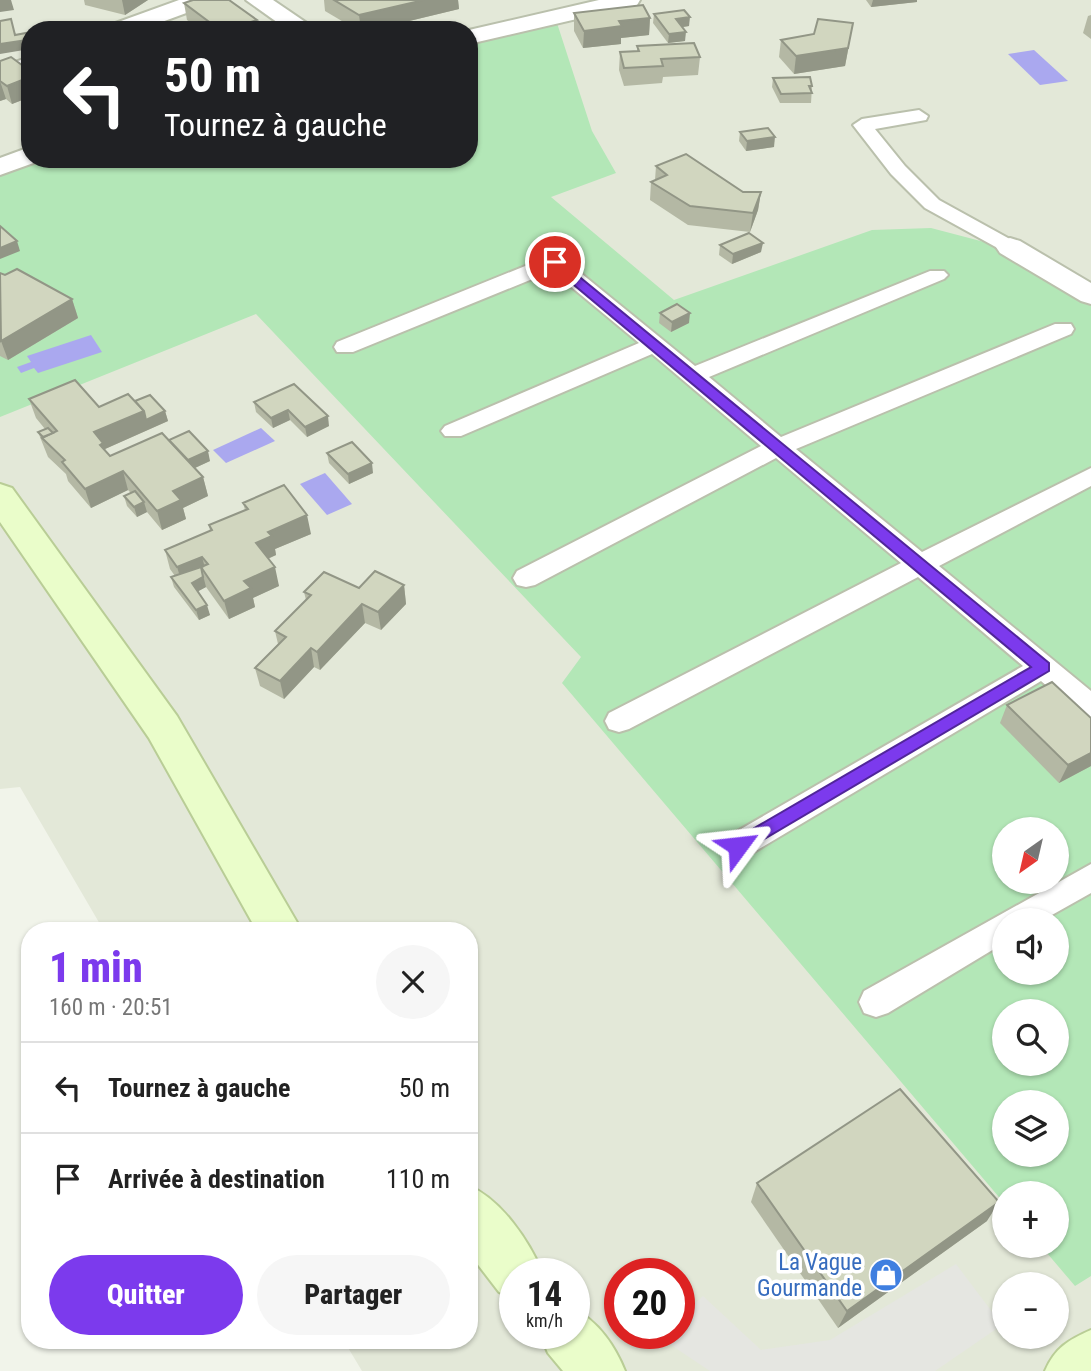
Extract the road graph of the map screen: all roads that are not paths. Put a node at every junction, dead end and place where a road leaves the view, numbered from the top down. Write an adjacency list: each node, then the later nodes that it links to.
1 (200, 0): 4 (street)
2 (257, 0): 5 (street)
3 (629, 0): 6 (street)
4 (143, 21)
5 (291, 21)
6 (478, 35)
7 (21, 65): 8 (lane)
8 (0, 73)
9 (919, 116): 12 (lane)
10 (21, 159): 11 (street)
11 (0, 167)
12 (1010, 247): 14 (street)
13 (936, 275): 18 (lane)
14 (1091, 295)
15 (1063, 329): 20 (lane)
16 (654, 345): 17 (lane); 18 (lane); 19 (lane)
17 (345, 347)
18 (692, 376): 20 (lane)
19 (453, 431)
20 (778, 447): 23 (lane); 24 (lane)
21 (1091, 476): 23 (lane)
22 (0, 496): 31 (street)
23 (918, 564): 25 (lane); 27 (lane)
24 (526, 578)
25 (1043, 667): 26 (lane); 28 (lane)
26 (1091, 707)
27 (619, 720)
28 (738, 846)
29 (1091, 877): 30 (lane)
30 (1037, 908)
31 (275, 922)
32 (992, 934): 33 (lane)
33 (876, 1002)
34 (478, 1223): 35 (street)
35 (505, 1258)
36 (580, 1349): 37 (street)
37 (598, 1371)

